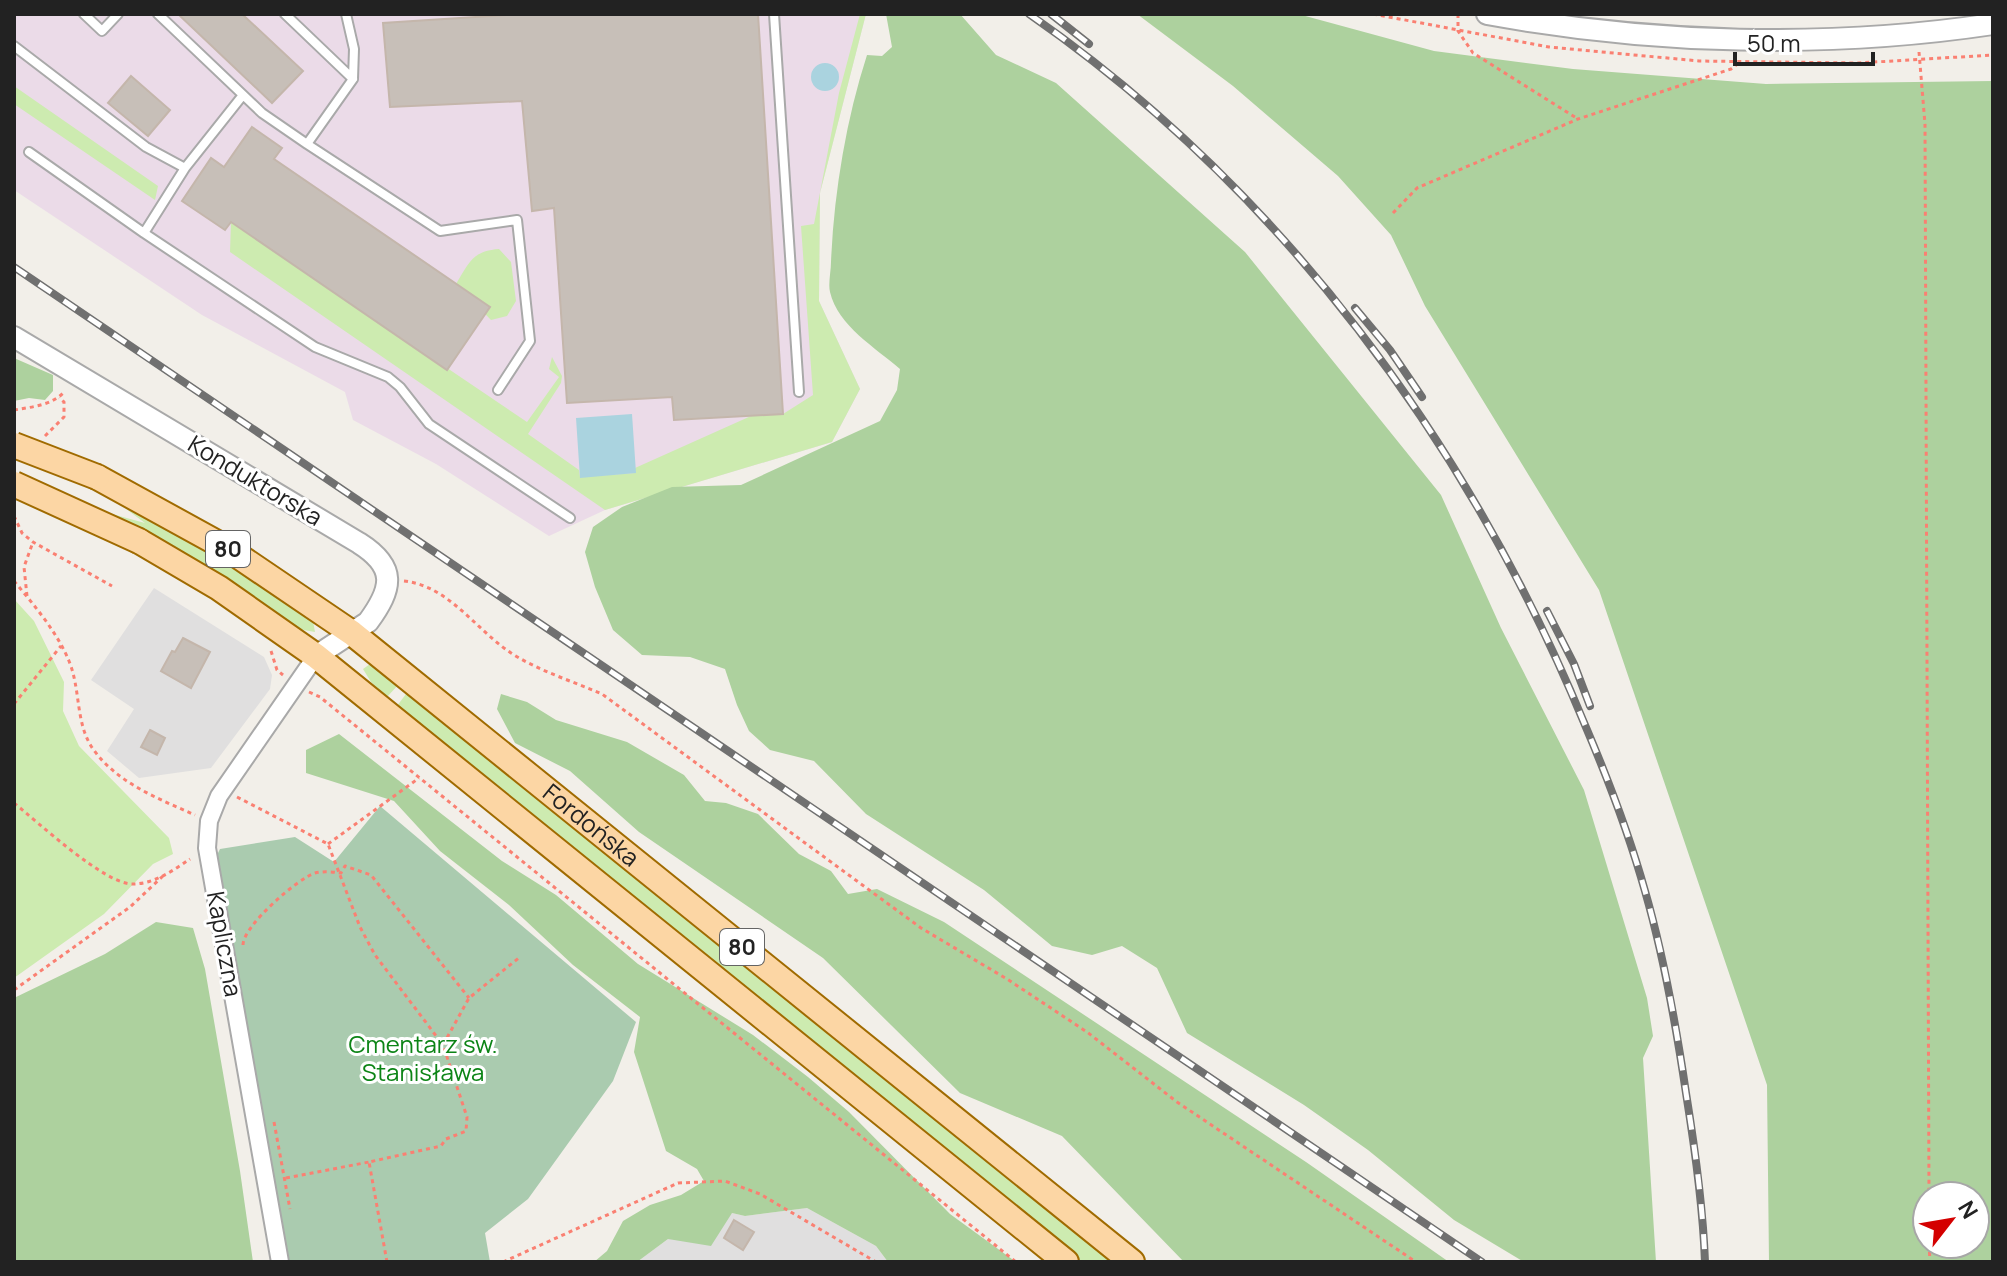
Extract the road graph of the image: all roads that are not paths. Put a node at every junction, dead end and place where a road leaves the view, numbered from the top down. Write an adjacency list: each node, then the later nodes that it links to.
1 (84, 14): 2 (lane)
2 (118, 14)
3 (158, 14): 11 (lane)
4 (285, 14): 10 (lane)
5 (346, 14): 10 (lane)
6 (774, 14): 18 (lane)
7 (1487, 14): 8 (street)
8 (1993, 24)
9 (14, 46): 14 (lane)
10 (353, 79): 12 (lane)
11 (243, 95): 12 (lane); 14 (lane)
12 (307, 144): 17 (lane)
13 (29, 152): 15 (lane)
14 (185, 168): 15 (lane)
15 (144, 233): 21 (lane)
16 (14, 337): 22 (street, Konduktorska)
17 (498, 390)
18 (799, 392)
19 (14, 445): 22 (main road, Fordońska / 80, bridge)
20 (14, 484): 23 (main road, Fordońska / 80, bridge)
21 (570, 518)
22 (352, 633): 23 (street); 26 (main road, Fordońska / 80)
23 (316, 656): 24 (street, Kapliczna); 25 (main road, Fordońska / 80)
24 (280, 1262)
25 (1066, 1262)
26 (1132, 1262)

